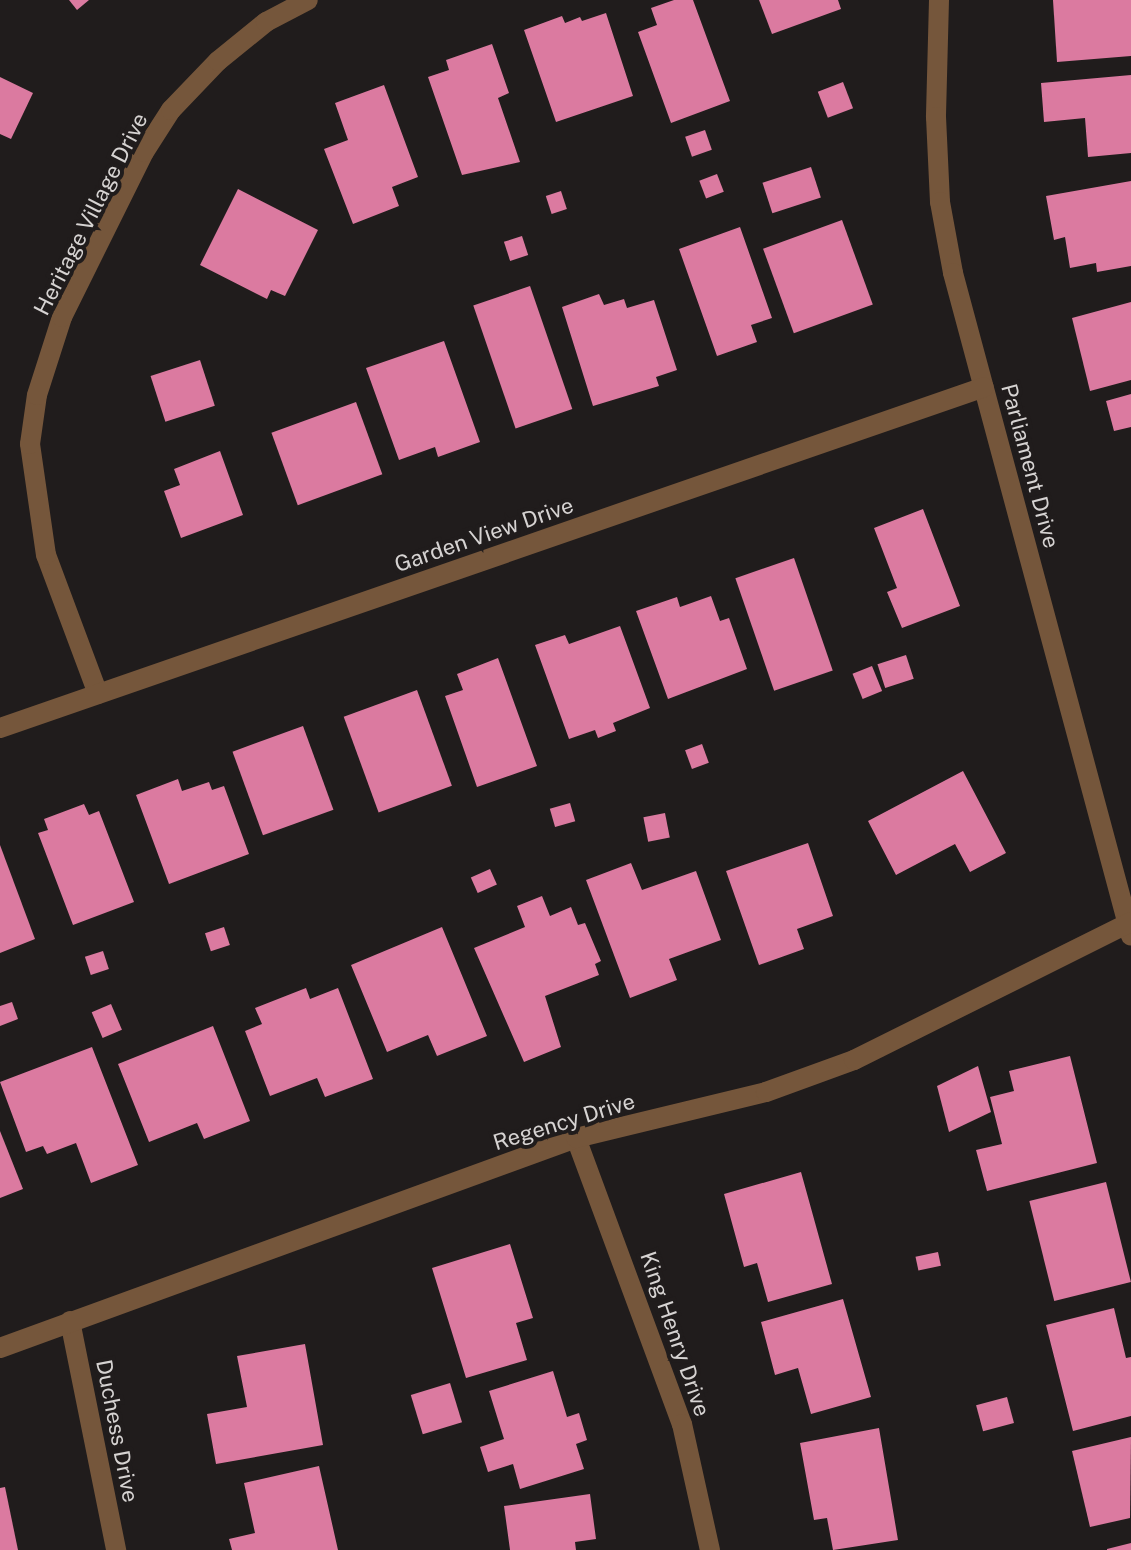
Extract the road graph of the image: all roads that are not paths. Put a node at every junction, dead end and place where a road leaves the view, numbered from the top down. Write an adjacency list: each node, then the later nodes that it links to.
1 (308, 0): 4 (street, Heritage Village Drive)
2 (939, 0): 3 (street, Parliament Drive)
3 (984, 387): 4 (street, Garden View Drive); 6 (street, Parliament Drive)
4 (98, 694): 5 (street, Garden View Drive)
5 (0, 728)
6 (1130, 927): 7 (street, Regency Drive)
7 (576, 1138): 8 (street, Regency Drive); 11 (street, King Henry Drive)
8 (70, 1321): 9 (street, Regency Drive); 10 (street, Duchess Drive)
9 (0, 1348)
10 (116, 1550)
11 (710, 1550)

